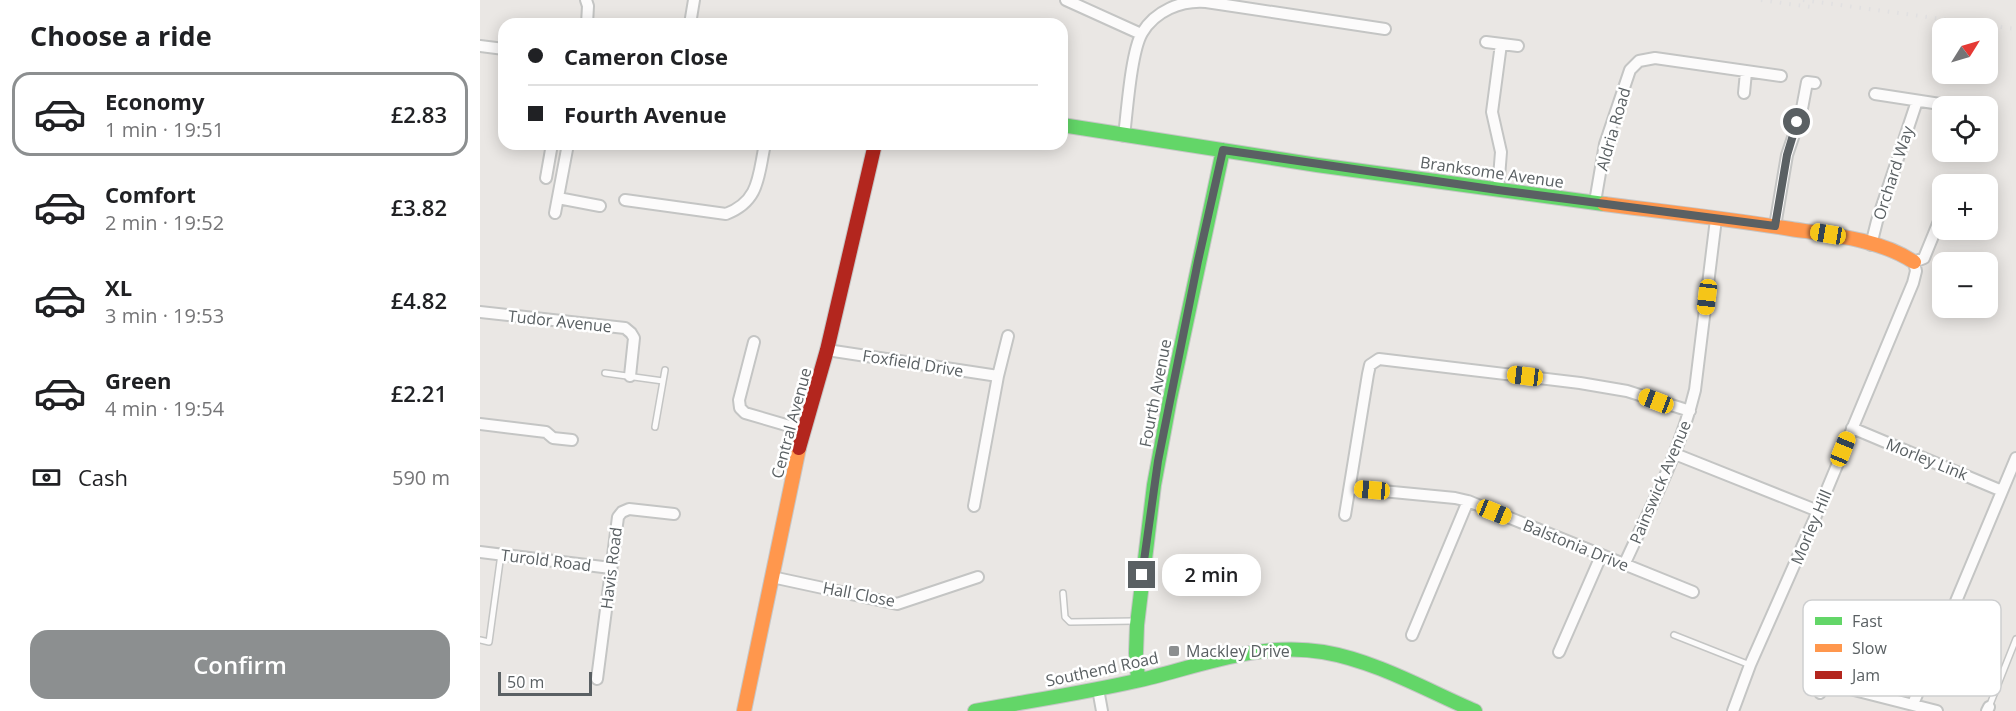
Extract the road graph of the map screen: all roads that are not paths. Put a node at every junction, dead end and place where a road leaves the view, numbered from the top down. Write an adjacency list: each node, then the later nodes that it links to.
1 (586, 0): 4 (street)
2 (694, 0): 5 (street)
3 (1066, 0): 7 (street)
4 (587, 18)
5 (691, 18)
6 (1384, 29): 7 (street)
7 (1141, 34): 21 (street)
8 (1486, 42): 9 (street)
9 (1501, 44): 11 (street); 28 (street)
10 (480, 46): 12 (street)
11 (1518, 46)
12 (498, 48)
13 (1746, 72): 14 (street); 16 (street); 31 (street, Aldria Road)
14 (1782, 76)
15 (1815, 83): 35 (street)
16 (1744, 93)
17 (1875, 94): 18 (street)
18 (1917, 101): 19 (street); 37 (street, Orchard Way)
19 (1932, 103)
20 (1068, 126): 21 (street, Branksome Avenue)
21 (1124, 136): 26 (street, Branksome Avenue)
22 (551, 150): 27 (street)
23 (567, 150): 29 (street)
24 (764, 150): 30 (street)
25 (874, 150): 42 (street, Central Avenue)
26 (1223, 150): 28 (street, Branksome Avenue); 73 (street, Fourth Avenue)
27 (546, 178)
28 (1498, 190): 31 (street, Branksome Avenue)
29 (558, 198): 32 (street); 33 (street)
30 (625, 200)
31 (1595, 202): 34 (street, Branksome Avenue)
32 (600, 206)
33 (555, 213)
34 (1716, 219): 35 (street, Branksome Avenue); 48 (street, Painswick Avenue)
35 (1775, 226): 37 (street, Branksome Avenue)
36 (1932, 238): 38 (street, Morley Hill)
37 (1871, 245): 38 (street, Branksome Avenue)
38 (1914, 262): 51 (street, Morley Hill)
39 (480, 312): 45 (street, Tudor Avenue)
40 (1008, 336): 46 (street)
41 (754, 342): 52 (street)
42 (827, 350): 46 (street, Foxfield Drive); 52 (street, Central Avenue)
43 (665, 370): 47 (lane)
44 (605, 373): 45 (lane)
45 (630, 376): 47 (lane)
46 (998, 376): 59 (street)
47 (663, 381): 50 (lane)
48 (1690, 411): 54 (street, Painswick Avenue); 56 (street)
49 (480, 424): 53 (street)
50 (655, 427)
51 (1852, 428): 57 (street, Morley Link); 60 (street, Morley Hill)
52 (803, 430): 68 (street, Central Avenue)
53 (572, 440)
54 (1675, 454): 60 (street); 66 (street, Painswick Avenue)
55 (2016, 458): 57 (street)
56 (1351, 488): 58 (street, Balstonia Drive); 62 (street)
57 (2002, 491): 72 (street)
58 (1468, 501): 65 (street, Balstonia Drive); 74 (street)
59 (974, 506)
60 (1818, 511): 79 (street, Morley Hill)
61 (674, 514): 67 (street, Havis Road)
62 (1345, 515)
63 (480, 552): 64 (street, Turold Road)
64 (501, 554): 67 (street, Turold Road); 77 (lane)
65 (1601, 556): 66 (street, Balstonia Drive); 78 (street)
66 (1624, 565): 70 (street, Balstonia Drive)
67 (612, 568): 81 (street, Havis Road)
68 (772, 577): 69 (street, Hall Close); 87 (street, Central Avenue)
69 (978, 577)
70 (1693, 592)
71 (1063, 593): 73 (lane)
72 (1956, 600)
73 (1139, 621): 82 (street, Fourth Avenue)
74 (1412, 635)
75 (1674, 635): 79 (lane)
76 (2016, 639): 80 (lane)
77 (480, 640)
78 (1559, 652)
79 (1750, 665): 91 (street, Morley Hill)
80 (2001, 676)
81 (597, 679)
82 (1138, 680): 83 (street, Southend Road); 90 (street, Southend Road)
83 (1098, 688): 88 (street, Southend Road); 89 (street)
84 (1879, 696): 86 (street)
85 (1916, 696): 86 (street)
86 (1913, 704): 92 (street)
87 (744, 711)
88 (975, 711)
89 (1102, 711)
90 (1475, 711)
91 (1732, 711)
92 (1937, 711)

